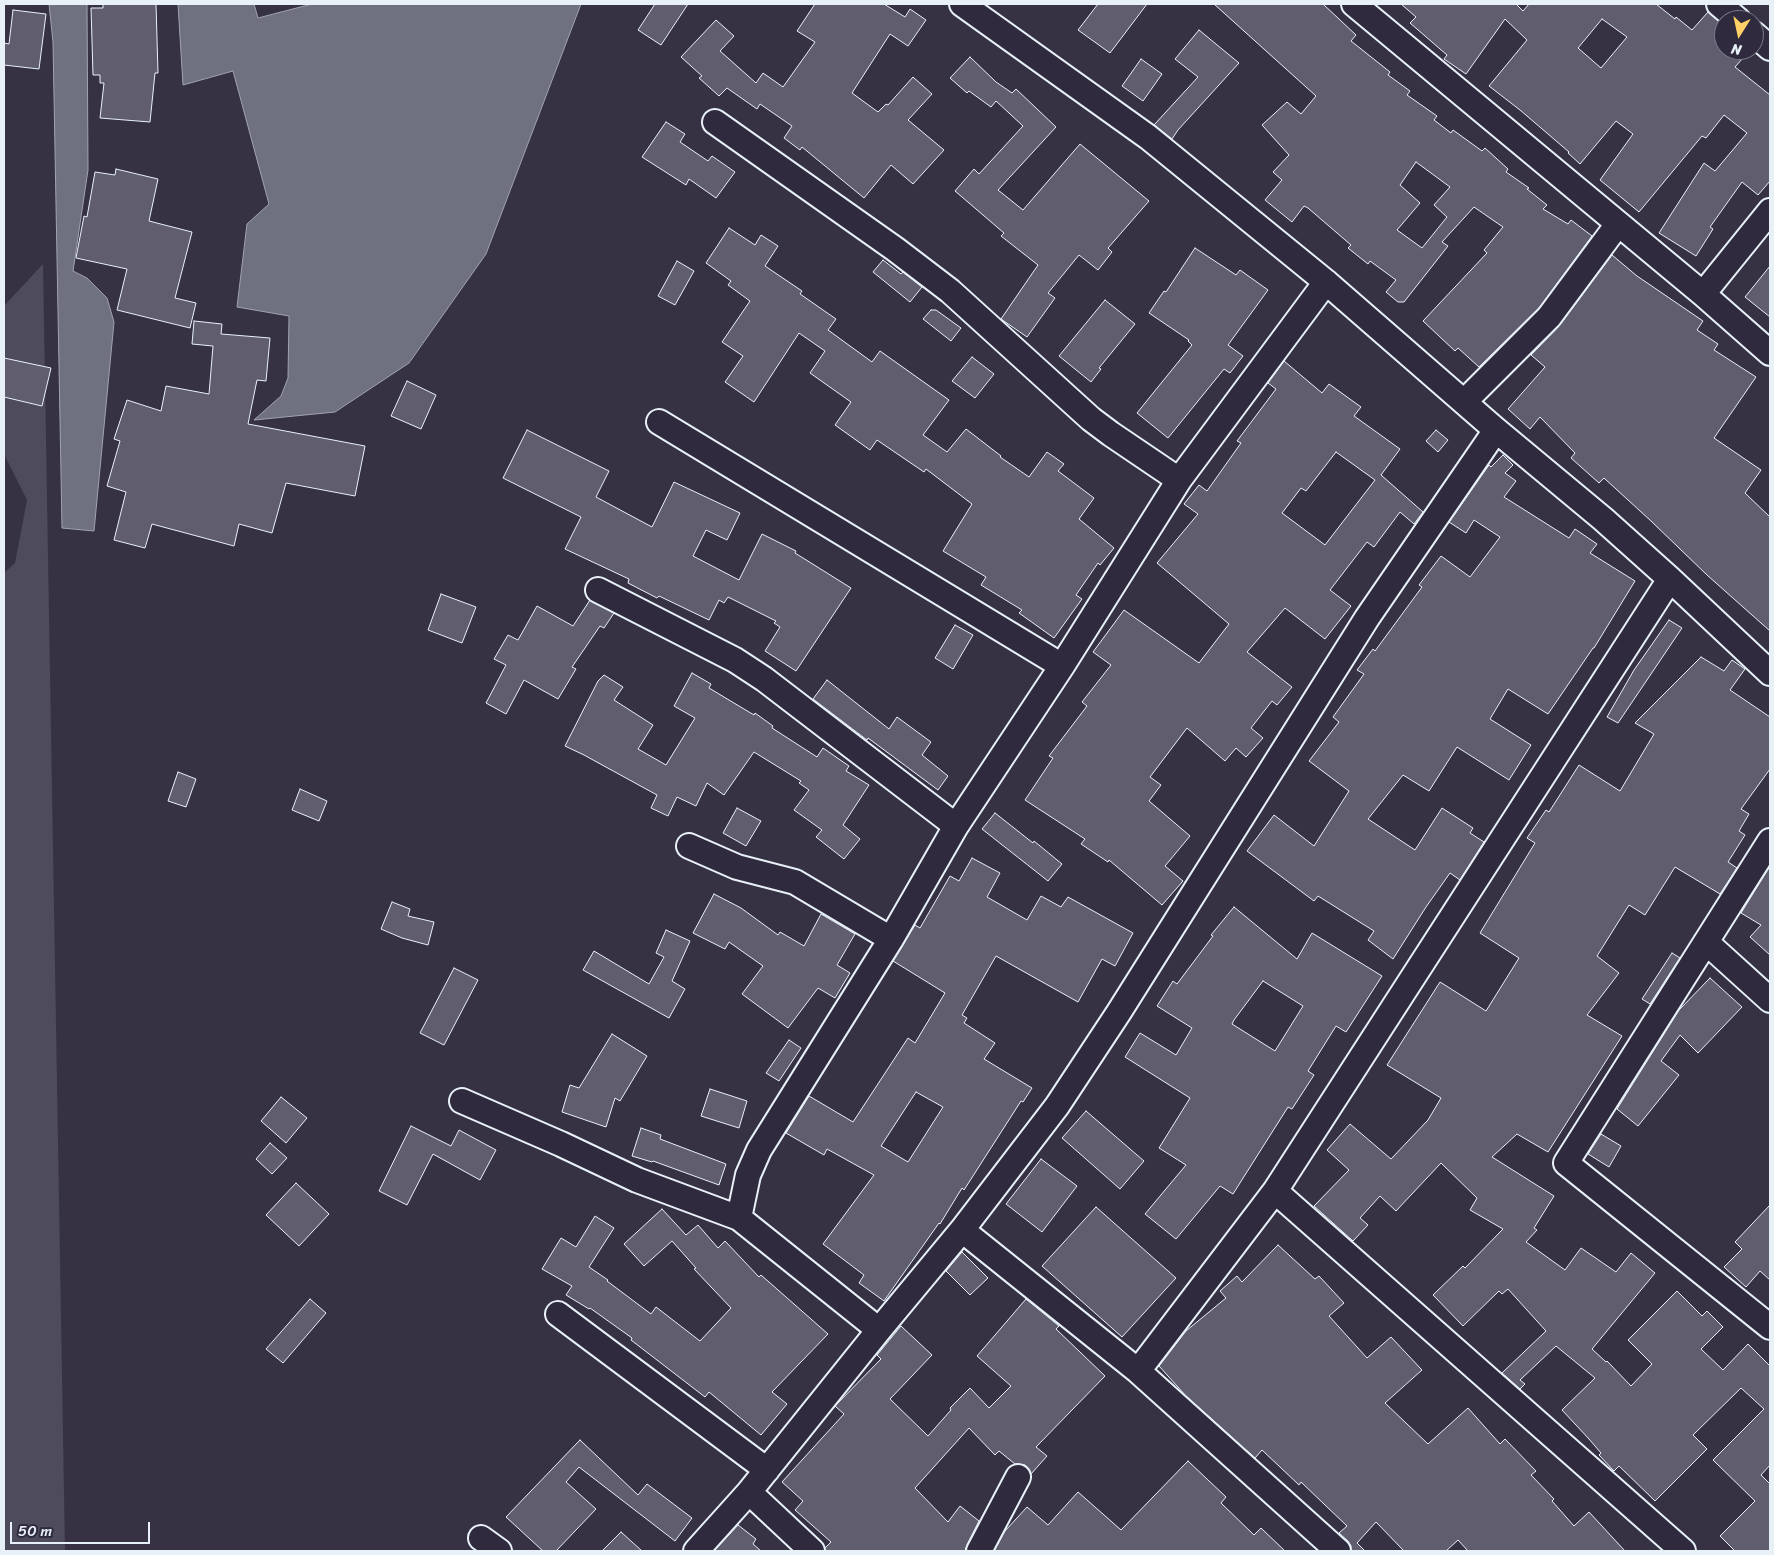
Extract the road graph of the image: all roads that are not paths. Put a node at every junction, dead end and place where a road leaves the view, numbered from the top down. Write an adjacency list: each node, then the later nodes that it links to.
1 (962, 4): 6 (street)
2 (1354, 4): 5 (street)
3 (715, 122): 12 (street)
4 (1770, 212): 7 (street)
5 (1618, 224): 7 (street); 9 (street)
6 (1326, 282): 9 (street); 12 (street)
7 (1703, 294): 8 (street)
8 (1770, 353)
9 (1464, 402): 11 (street)
10 (659, 422): 15 (street)
11 (1496, 430): 13 (street); 26 (street)
12 (1179, 480): 15 (street)
13 (1670, 579): 16 (street); 24 (street)
14 (598, 590): 17 (street)
15 (1062, 666): 17 (street)
16 (1770, 672)
17 (956, 826): 20 (street)
18 (1770, 841): 21 (street)
19 (690, 846): 20 (street)
20 (891, 939): 25 (street)
21 (1706, 942): 22 (street); 28 (street)
22 (1770, 1000)
23 (462, 1101): 25 (street)
24 (1275, 1191): 30 (street); 38 (street)
25 (739, 1218): 29 (street)
26 (962, 1230): 29 (street); 30 (street)
27 (558, 1314): 31 (street)
28 (1770, 1327)
29 (879, 1330): 31 (street)
30 (1138, 1371): 37 (street)
31 (766, 1470): 33 (street)
32 (1018, 1477): 36 (street)
33 (749, 1492): 34 (street); 35 (street)
34 (696, 1551)
35 (812, 1551)
36 (979, 1551)
37 (1338, 1551)
38 (1683, 1551)

